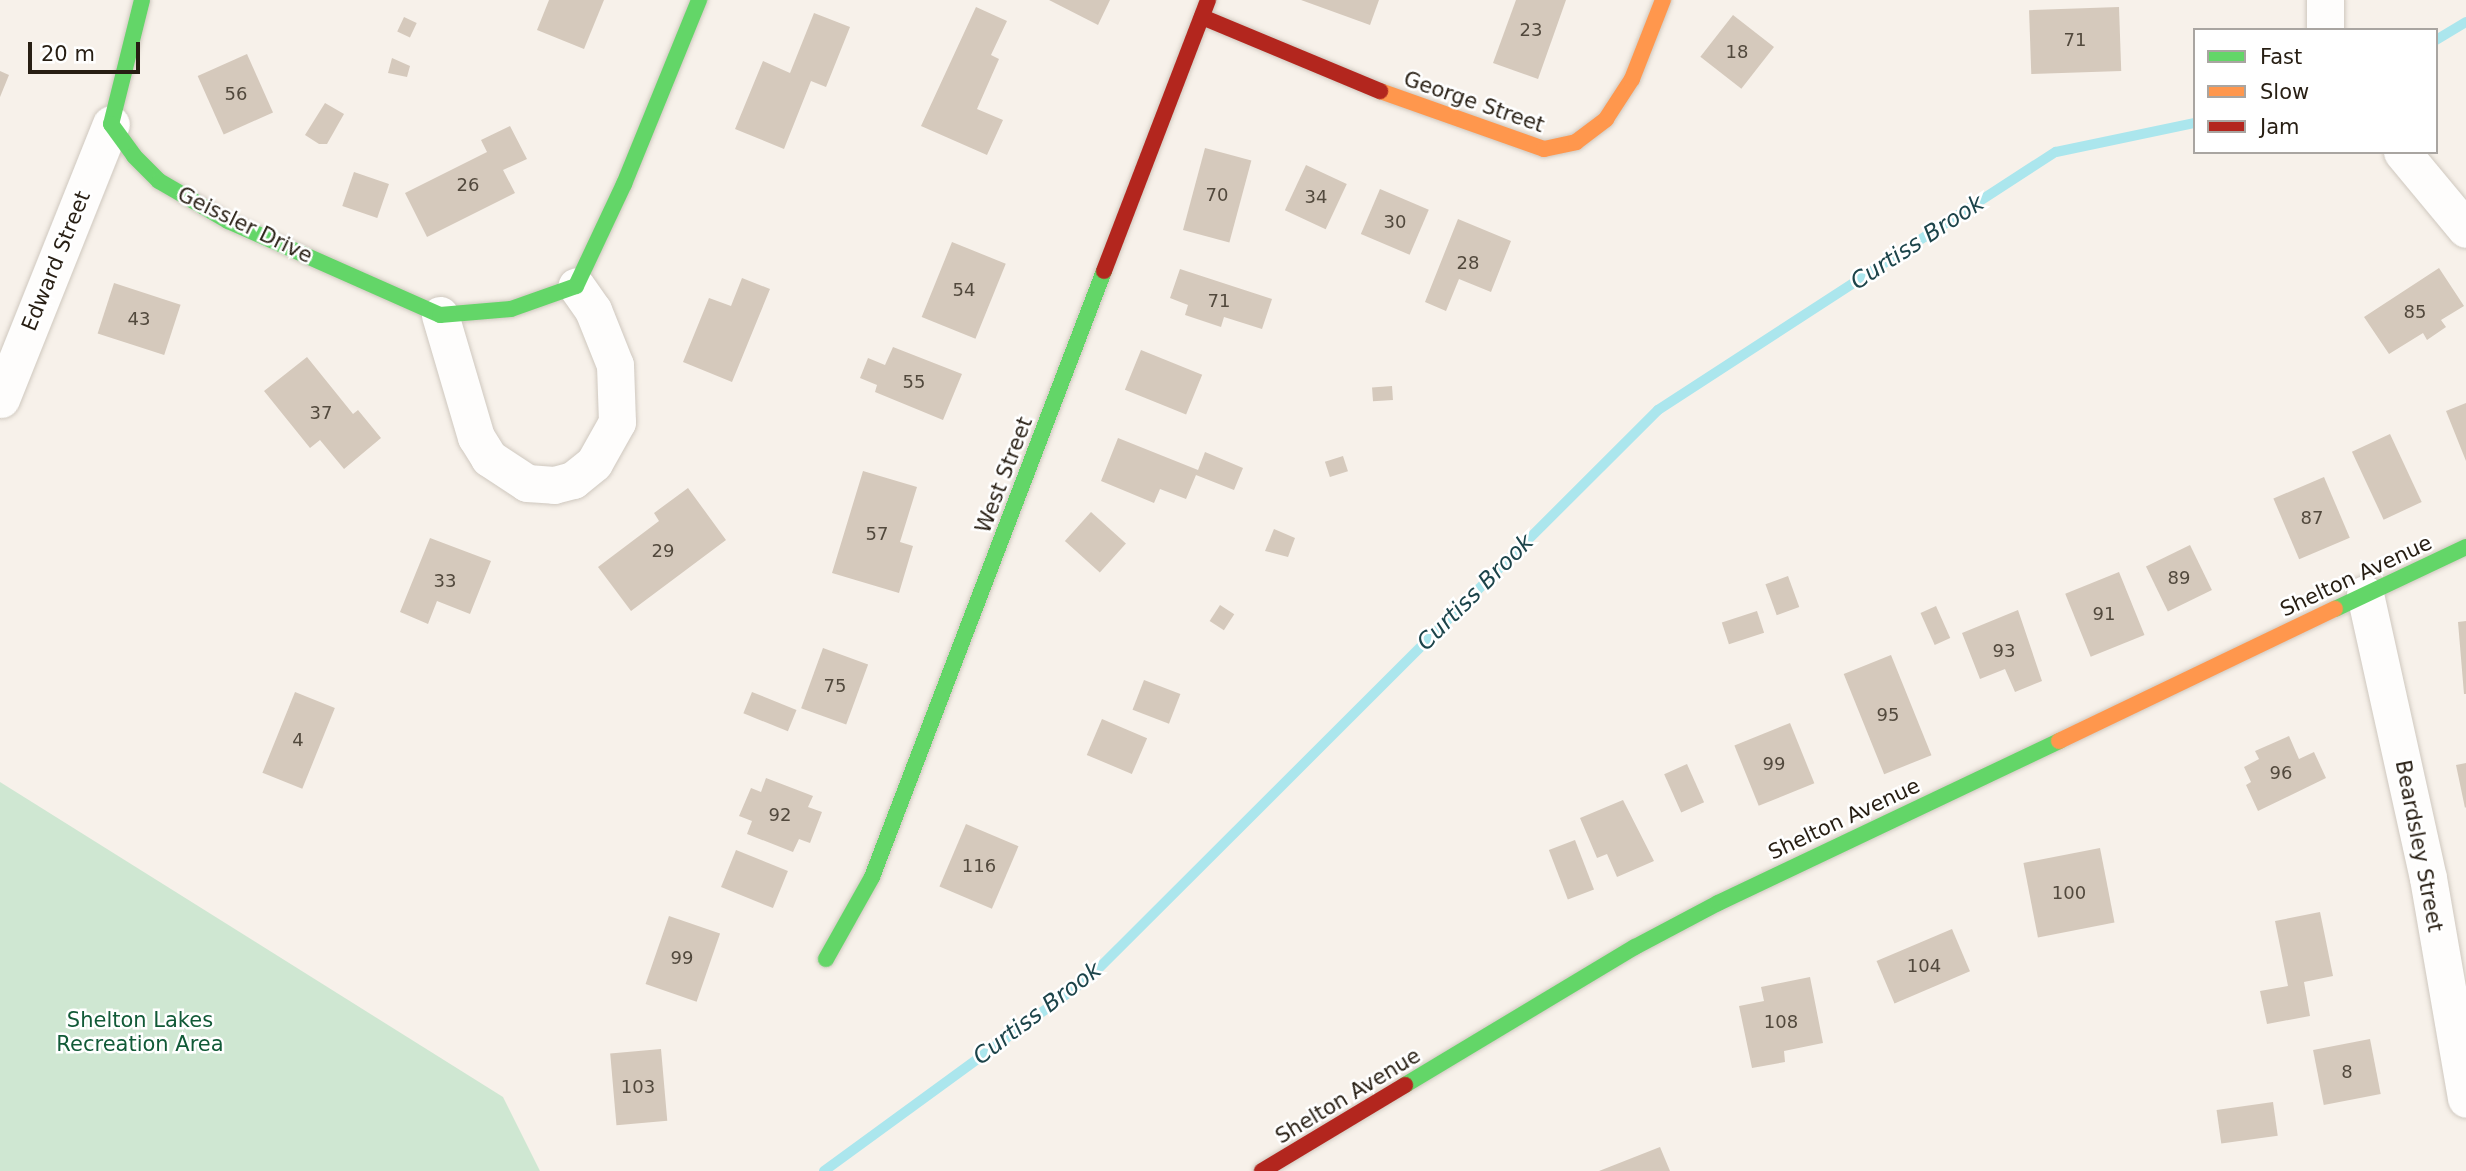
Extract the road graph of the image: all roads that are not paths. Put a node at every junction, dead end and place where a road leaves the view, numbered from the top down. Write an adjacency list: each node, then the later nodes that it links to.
1 (142, 0): 8 (street)
2 (699, 0): 11 (street)
3 (1208, 0): 6 (street, West Street)
4 (1663, 0): 6 (street, George Street)
5 (2325, 0): 7 (street)
6 (1202, 18): 16 (street, West Street)
7 (2325, 28)
8 (111, 124): 12 (street, Geissler Drive); 13 (street, Edward Street)
9 (2404, 154): 10 (street)
10 (2466, 229)
11 (576, 286): 12 (street, Geissler Drive); 12 (street)
12 (440, 315)
13 (1, 399)
14 (2466, 547): 15 (street, Shelton Avenue)
15 (2365, 594): 17 (street, Beardsley Street); 19 (street, Shelton Avenue)
16 (827, 959)
17 (2456, 995): 18 (street, Beardsley Street)
18 (2466, 1099)
19 (1262, 1171)

